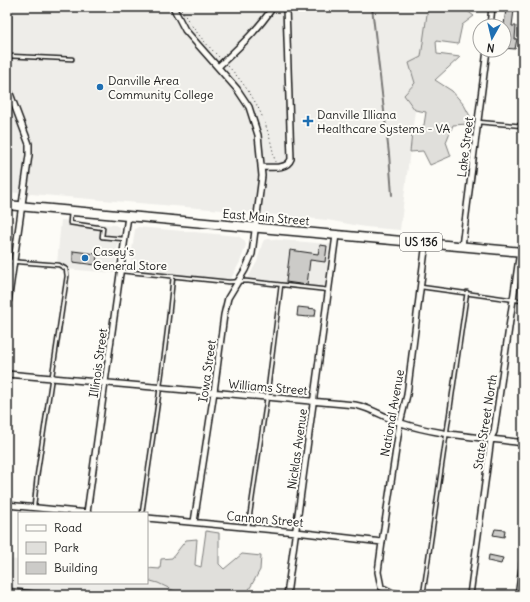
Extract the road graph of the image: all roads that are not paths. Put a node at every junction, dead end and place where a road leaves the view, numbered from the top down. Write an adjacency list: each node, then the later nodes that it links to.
1 (8, 7): 7 (street)
2 (173, 7): 10 (street, Iowa Street)
3 (272, 7): 10 (street)
4 (286, 7): 13 (street)
5 (492, 7): 6 (street)
6 (491, 18)
7 (8, 56): 9 (lane); 15 (street)
8 (486, 58): 11 (street, Lake Street)
9 (72, 59)
10 (218, 68): 13 (street, Iowa Street)
11 (478, 122): 12 (lane); 22 (street, Lake Street)
12 (523, 126)
13 (261, 167): 18 (street, Iowa Street)
14 (7, 205): 15 (main road, East Main Street / US 136)
15 (21, 206): 16 (main road, East Main Street / US 136); 25 (street)
16 (71, 211): 17 (main road, East Main Street / US 136); 20 (lane)
17 (128, 216): 18 (main road, East Main Street / US 136); 20 (street, Illinois Street)
18 (256, 228): 19 (main road, East Main Street / US 136); 28 (street, Iowa Street)
19 (336, 235): 21 (main road, East Main Street / US 136); 31 (street, Nicklas Avenue)
20 (125, 239): 26 (street, Illinois Street)
21 (426, 242): 22 (main road, East Main Street / US 136); 30 (street, National Avenue)
22 (462, 246): 23 (main road, East Main Street / US 136)
23 (522, 252): 33 (street, State Street North)
24 (7, 261): 25 (lane)
25 (14, 261): 35 (street); 37 (lane)
26 (121, 271): 27 (lane); 38 (street, Illinois Street)
27 (173, 276): 28 (lane); 39 (lane)
28 (237, 282): 29 (lane); 40 (street, Iowa Street)
29 (280, 285): 31 (lane); 41 (lane)
30 (421, 287): 32 (lane); 43 (street, National Avenue)
31 (329, 290): 42 (street, Nicklas Avenue)
32 (467, 292): 33 (lane); 44 (lane)
33 (514, 299): 34 (lane); 45 (street, State Street North)
34 (523, 301)
35 (7, 310)
36 (7, 374): 37 (street, Williams Street)
37 (53, 379): 38 (street, Williams Street); 48 (lane)
38 (106, 383): 39 (street, Williams Street); 50 (street, Illinois Street)
39 (159, 387): 40 (street, Williams Street); 51 (lane)
40 (214, 392): 41 (street, Williams Street); 53 (street, Iowa Street)
41 (267, 397): 42 (street, Williams Street); 54 (lane)
42 (314, 401): 43 (street, Williams Street); 55 (street, Nicklas Avenue)
43 (400, 423): 44 (street, Williams Street); 56 (street, National Avenue)
44 (447, 433): 45 (street, Williams Street); 62 (lane)
45 (491, 438): 46 (street, Williams Street); 63 (street, State Street North)
46 (523, 443)
47 (7, 505): 48 (street)
48 (34, 508): 49 (street)
49 (77, 512)
50 (88, 512)
51 (142, 512)
52 (148, 518): 53 (street, Cannon Street)
53 (194, 522): 54 (street, Cannon Street)
54 (248, 528): 55 (street, Cannon Street)
55 (296, 532): 56 (street, Cannon Street); 60 (street, Nicklas Avenue)
56 (382, 542): 61 (street, National Avenue)
57 (523, 551): 64 (lane)
58 (7, 590): 59 (lane)
59 (55, 595)
60 (287, 595)
61 (404, 595)
62 (423, 595)
63 (470, 595)
64 (517, 595)

